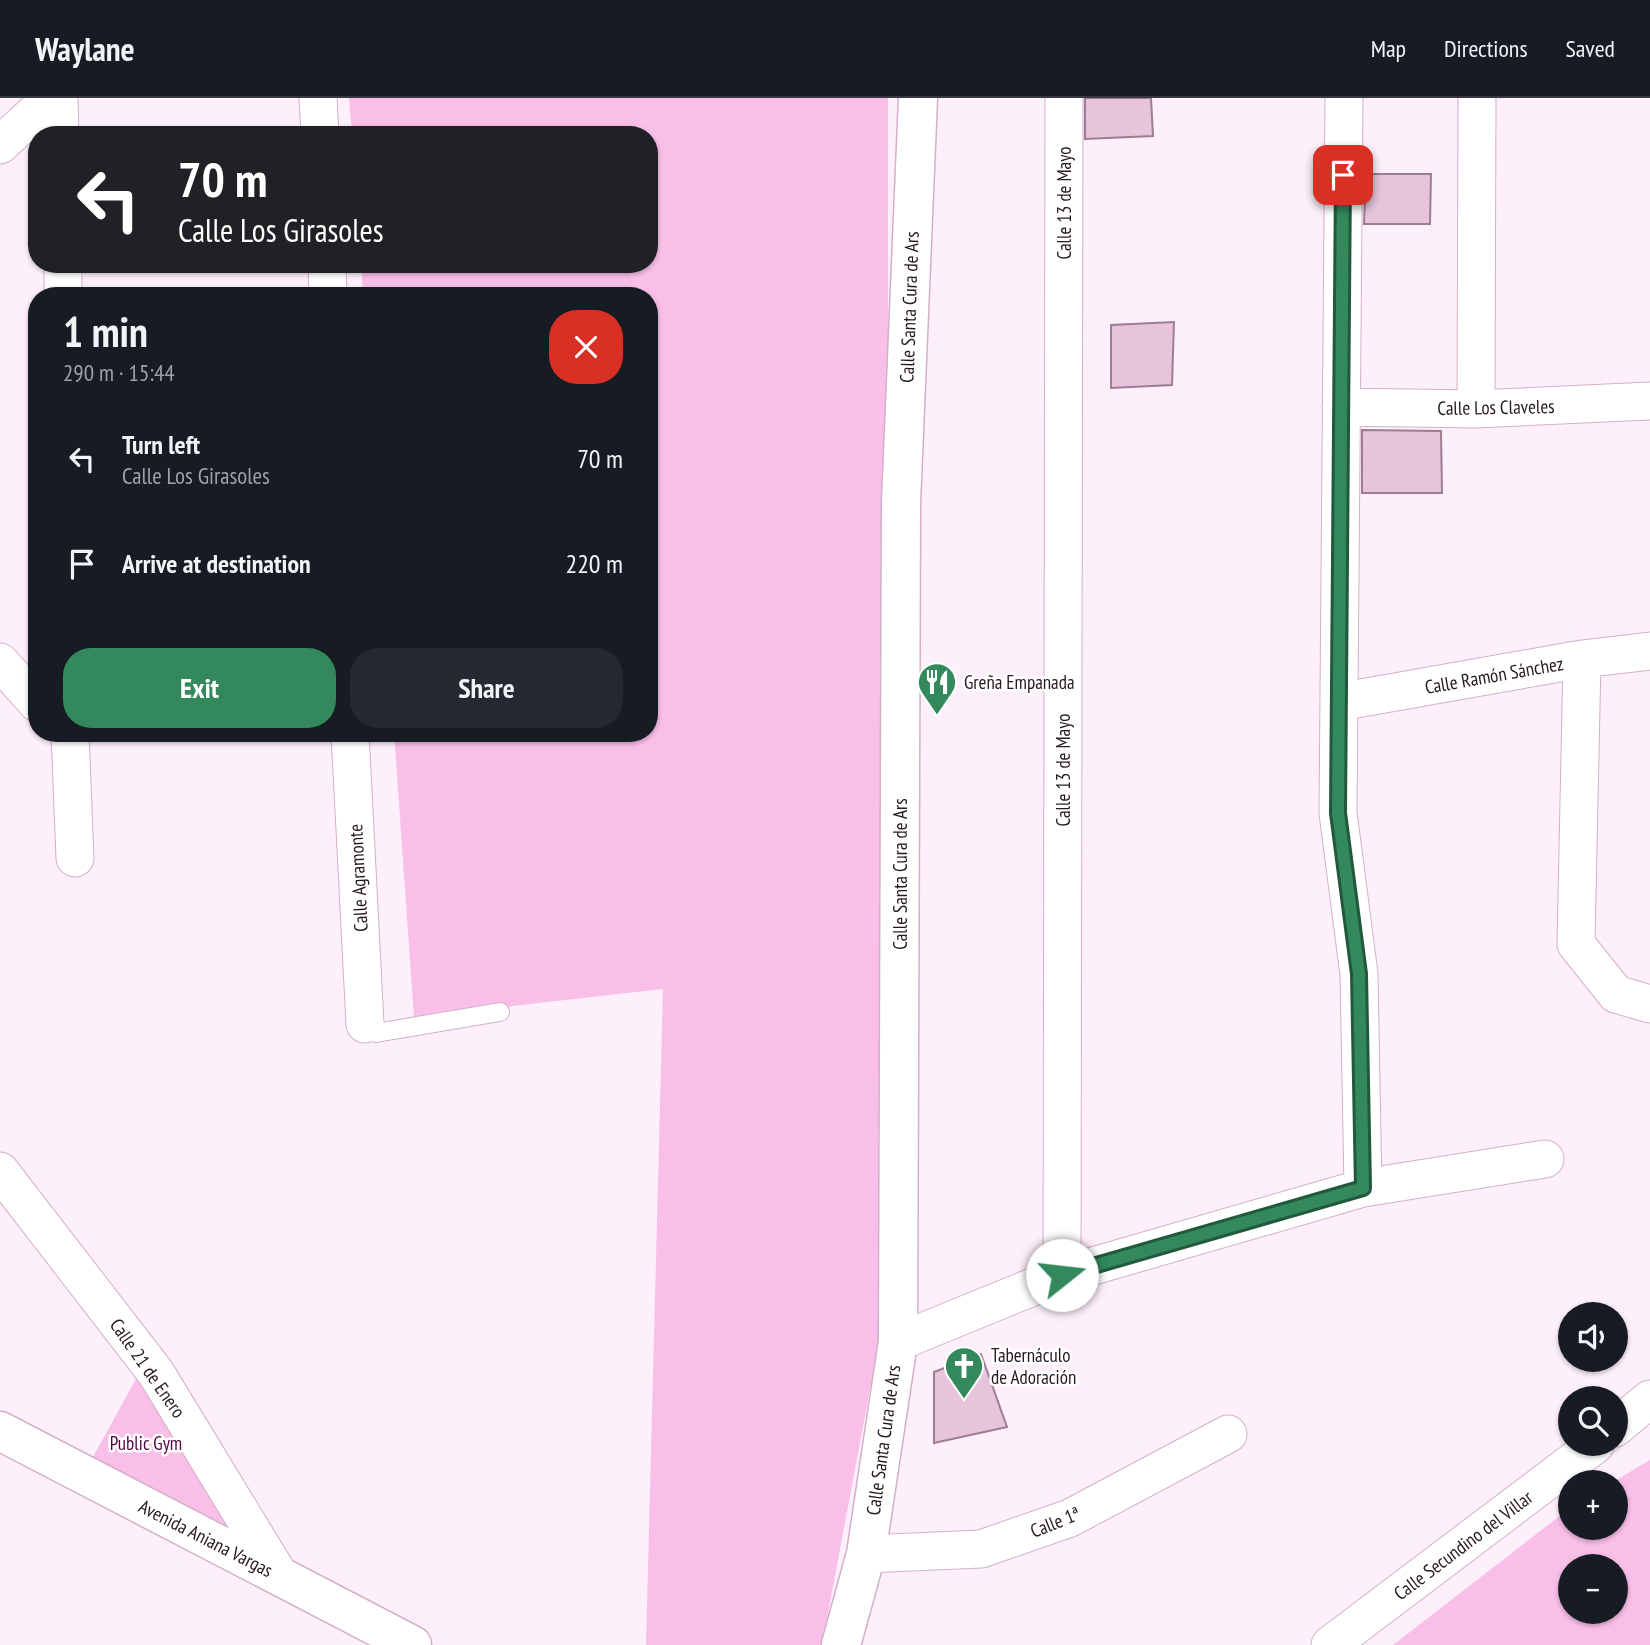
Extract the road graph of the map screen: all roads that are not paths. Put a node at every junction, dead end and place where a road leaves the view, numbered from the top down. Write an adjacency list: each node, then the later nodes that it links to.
1 (51, 98): 10 (street)
2 (59, 98): 8 (street)
3 (318, 98): 9 (street)
4 (918, 98): 29 (street, Calle Santa Cura de Ars)
5 (1064, 98): 28 (street, Calle 13 de Mayo)
6 (1344, 98): 12 (street)
7 (1477, 98): 13 (street)
8 (60, 126)
9 (320, 126)
10 (0, 145)
11 (1650, 401): 13 (street, Calle Los Claveles)
12 (1341, 407): 13 (street, Calle Los Claveles); 18 (street)
13 (1476, 409)
14 (1650, 651): 15 (street, Calle Ramón Sánchez)
15 (1582, 659): 18 (street, Calle Ramón Sánchez); 22 (street)
16 (0, 662): 17 (street)
17 (28, 693)
18 (1339, 702): 27 (street)
19 (70, 742): 21 (street)
20 (350, 742): 24 (street, Calle Agramonte)
21 (75, 858)
22 (1650, 1004)
23 (500, 1012): 24 (lane)
24 (365, 1024)
25 (1545, 1159): 27 (street)
26 (0, 1171): 36 (street, Calle 21 de Enero)
27 (1363, 1188): 28 (street)
28 (1062, 1275): 29 (street)
29 (898, 1342): 35 (street, Calle Santa Cura de Ars)
30 (1650, 1399): 31 (street)
31 (1628, 1417)
32 (0, 1431): 36 (street, Avenida Aniana Vargas)
33 (1228, 1434): 35 (street, Calle 1ª)
34 (1580, 1456): 39 (street, Calle Secundino del Villar)
35 (866, 1554): 38 (street, Calle Santa Cura de Ars)
36 (279, 1576): 37 (street, Avenida Aniana Vargas)
37 (412, 1645)
38 (841, 1645)
39 (1329, 1645)

